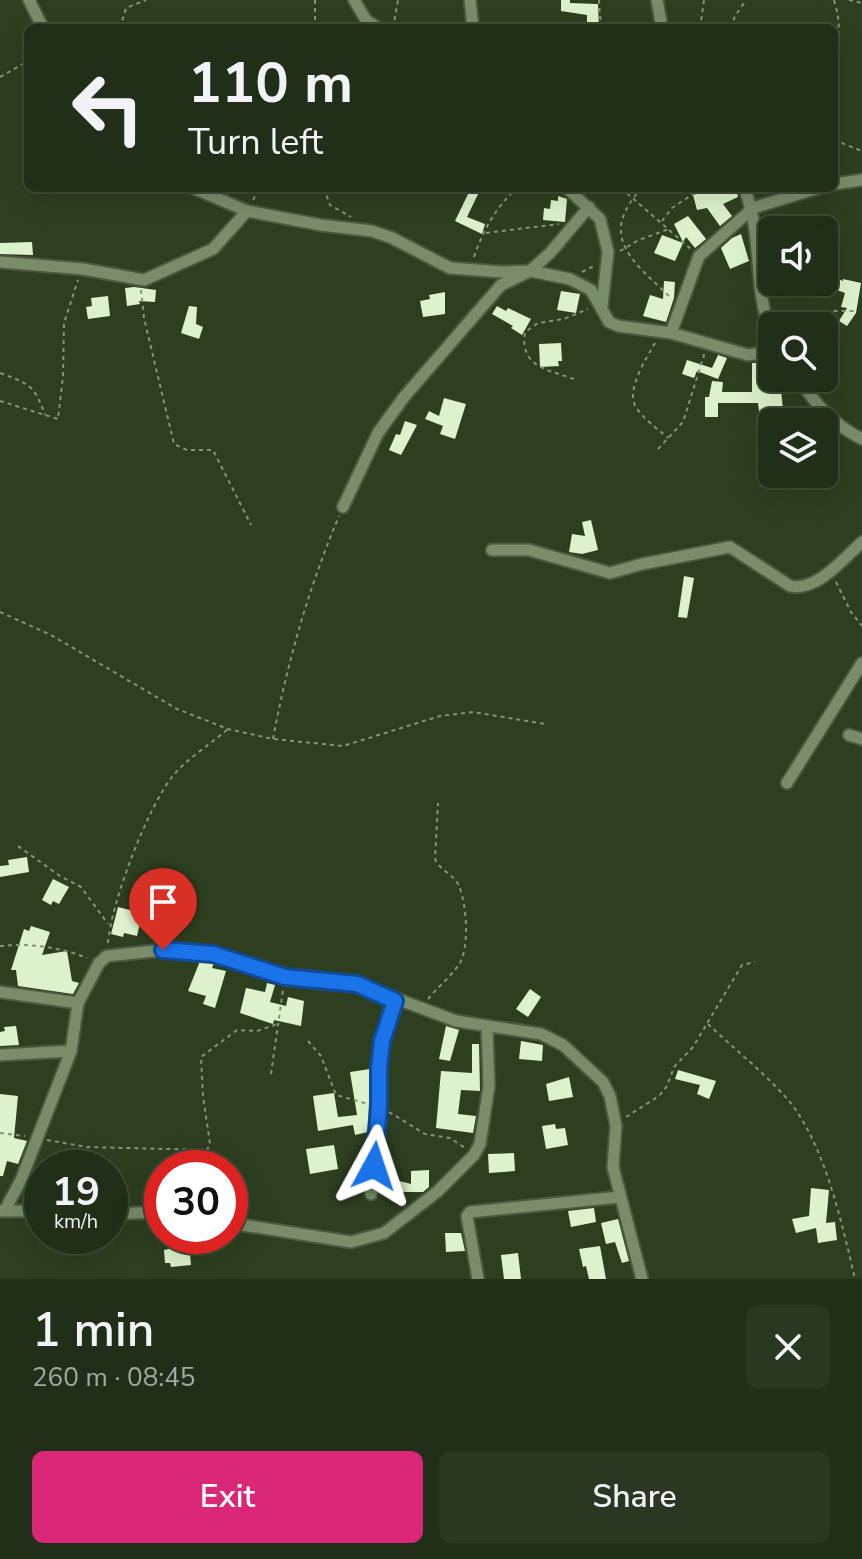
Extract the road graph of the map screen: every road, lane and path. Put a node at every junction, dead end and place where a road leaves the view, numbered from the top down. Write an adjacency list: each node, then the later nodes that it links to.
1 (29, 0): 14 (street)
2 (146, 0): 15 (path)
3 (315, 0): 16 (path)
4 (354, 0): 17 (street)
5 (398, 0): 18 (path)
6 (470, 0): 19 (street)
7 (599, 0): 20 (path)
8 (657, 0): 21 (street)
9 (704, 0): 22 (path)
10 (746, 0): 23 (path)
11 (834, 0): 24 (path)
12 (849, 0): 13 (path)
13 (862, 3)
14 (41, 24)
15 (121, 24)
16 (315, 24)
17 (372, 24)
18 (394, 24)
19 (473, 24)
20 (601, 24)
21 (661, 24)
22 (701, 24)
23 (732, 24)
24 (838, 45)
25 (24, 63): 26 (path)
26 (0, 77)
27 (838, 142): 28 (path)
28 (862, 151)
29 (862, 180): 30 (street)
30 (838, 183)
31 (202, 192): 44 (street)
32 (258, 192): 44 (path)
33 (325, 192): 48 (path)
34 (513, 192): 49 (path)
35 (572, 192): 42 (street)
36 (624, 192): 41 (path)
37 (638, 192): 41 (path)
38 (696, 192): 46 (path)
39 (746, 192): 43 (street)
40 (805, 192): 43 (street)
41 (630, 199): 46 (path); 50 (path)
42 (589, 207): 45 (street); 52 (street)
43 (753, 208): 51 (street); 62 (street)
44 (247, 211): 48 (street); 58 (street)
45 (576, 222): 49 (path); 56 (street)
46 (661, 222): 47 (path)
47 (669, 229): 50 (path); 51 (path)
48 (372, 231): 55 (street)
49 (483, 233): 55 (path)
50 (625, 248): 52 (path); 60 (path)
51 (699, 256): 60 (street)
52 (608, 259): 57 (path); 59 (street)
53 (0, 262): 54 (street)
54 (83, 269): 58 (street); 71 (path)
55 (470, 271): 56 (street)
56 (530, 271): 57 (street); 75 (street)
57 (565, 277): 59 (street)
58 (138, 281): 76 (path)
59 (600, 304): 64 (street); 68 (path)
60 (680, 307): 64 (street)
61 (856, 311): 63 (path)
62 (763, 312)
63 (832, 312)
64 (667, 332): 65 (street); 72 (path)
65 (707, 344): 66 (street); 72 (path)
66 (758, 353)
67 (0, 373): 71 (path)
68 (574, 379)
69 (807, 392): 73 (street)
70 (0, 401): 71 (path)
71 (45, 416)
72 (668, 438): 74 (path)
73 (862, 439)
74 (658, 449)
75 (343, 507): 86 (path)
76 (251, 525)
77 (862, 542): 79 (street)
78 (492, 550): 79 (street)
79 (830, 571): 81 (path)
80 (1, 613): 84 (path)
81 (862, 626)
82 (862, 663): 88 (street)
83 (545, 724): 86 (path)
84 (228, 729): 86 (path); 91 (path)
85 (849, 735): 87 (street)
86 (273, 739)
87 (862, 739)
88 (787, 783)
89 (438, 803): 99 (path)
90 (18, 846): 91 (path)
91 (109, 925): 93 (path)
92 (0, 946): 93 (path)
93 (103, 960): 95 (street); 98 (street)
94 (755, 962): 101 (path)
95 (285, 977): 97 (street); 100 (path)
96 (0, 992): 98 (street)
97 (395, 1001): 99 (street); 107 (street)
98 (78, 1003): 104 (street)
99 (420, 1009): 102 (street)
100 (277, 1024): 106 (path); 110 (path)
101 (708, 1024): 108 (path); 119 (path)
102 (487, 1027): 108 (street); 111 (street)
103 (308, 1041): 107 (path)
104 (71, 1051): 105 (street); 110 (street)
105 (0, 1055)
106 (271, 1074)
107 (379, 1108): 111 (path); 112 (street)
108 (616, 1126): 113 (street)
109 (0, 1133): 110 (path)
110 (36, 1138): 114 (street)
111 (474, 1155): 116 (street)
112 (371, 1194)
113 (620, 1197): 117 (street); 118 (street)
114 (3, 1211): 115 (street)
115 (24, 1211)
116 (248, 1226)
117 (478, 1279)
118 (642, 1279)
119 (855, 1279)

